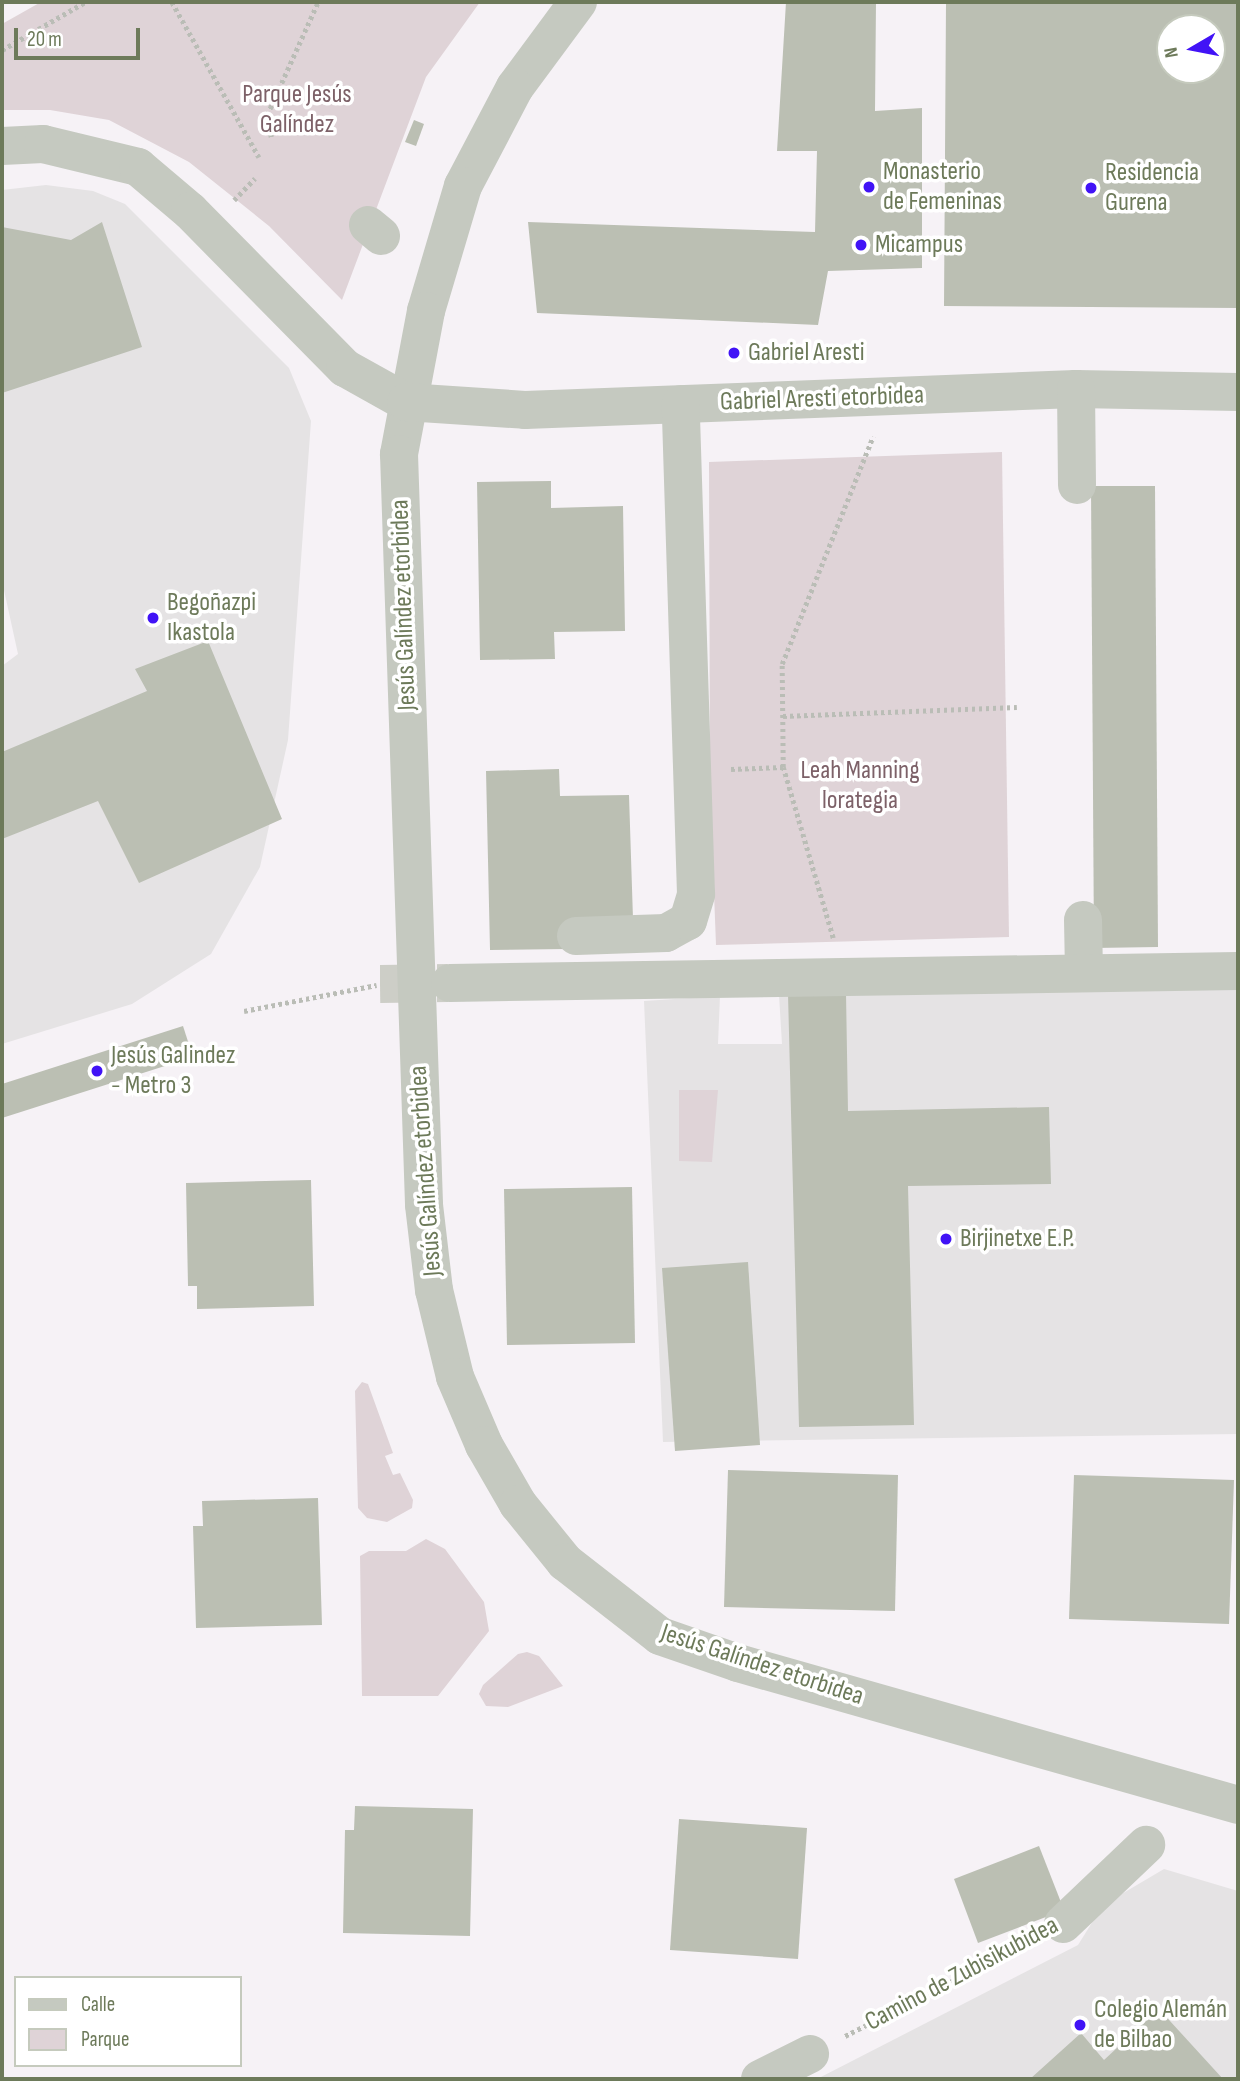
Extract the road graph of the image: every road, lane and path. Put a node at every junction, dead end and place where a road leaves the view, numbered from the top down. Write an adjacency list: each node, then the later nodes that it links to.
1 (86, 2): 5 (path)
2 (172, 2): 8 (path)
3 (318, 2): 6 (path)
4 (578, 2): 12 (street, Jesús Galíndez etorbidea)
5 (2, 50)
6 (271, 137)
7 (2, 146): 12 (street)
8 (260, 157)
9 (1076, 389): 10 (street, Gabriel Aresti etorbidea); 11 (street, Gabriel Aresti etorbidea); 14 (street)
10 (1238, 392)
11 (888, 396): 13 (street, Gabriel Aresti etorbidea); 16 (path)
12 (407, 402): 13 (street, Gabriel Aresti etorbidea); 27 (street, Jesús Galíndez etorbidea)
13 (681, 404): 18 (street)
14 (1077, 485)
15 (1017, 707): 16 (path)
16 (783, 716): 17 (path)
17 (783, 767): 18 (path); 23 (path)
18 (692, 771): 20 (street)
19 (1083, 920): 22 (street)
20 (576, 936)
21 (1238, 971): 22 (street)
22 (1084, 972): 23 (street)
23 (844, 976): 24 (street)
24 (450, 983)
25 (380, 984): 26 (path)
26 (244, 1011)
27 (1238, 1805)
28 (1146, 1845): 29 (street, Camino de Zubisikubidea)
29 (1062, 1924): 30 (path, Camino de Zubisikubidea)
30 (810, 2054): 31 (street)
31 (760, 2079)

